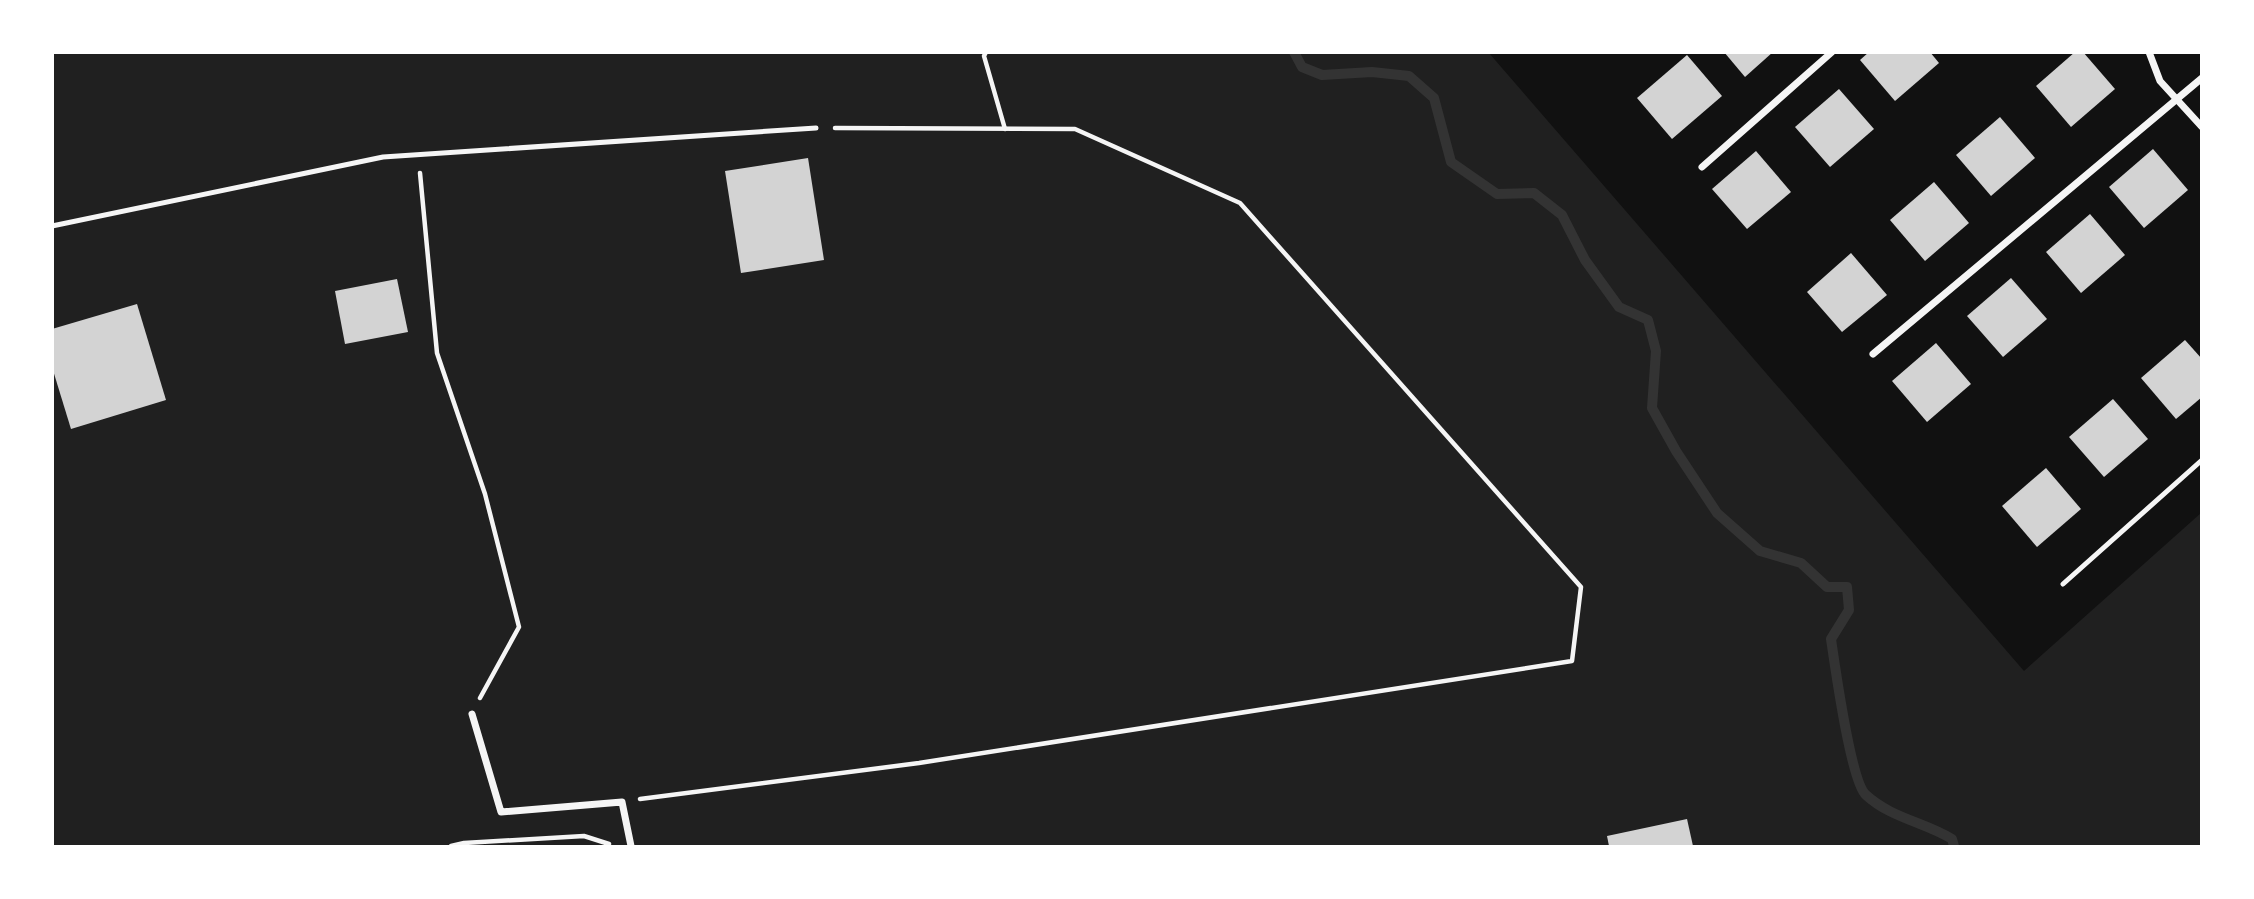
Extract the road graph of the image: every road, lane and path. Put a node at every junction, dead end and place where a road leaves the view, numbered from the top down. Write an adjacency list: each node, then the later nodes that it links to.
1 (986, 52): 8 (path)
2 (1832, 52): 10 (street)
3 (2149, 52): 5 (street)
4 (2202, 78): 5 (street)
5 (2177, 100): 6 (street); 12 (street)
6 (2202, 127)
7 (816, 128): 8 (path); 9 (lane)
8 (1005, 129): 16 (path)
9 (418, 154): 11 (lane); 15 (path)
10 (1703, 167)
11 (52, 226)
12 (1873, 354)
13 (2202, 460): 14 (lane)
14 (2063, 584)
15 (472, 714): 16 (street)
16 (622, 802): 19 (street)
17 (451, 846): 18 (path)
18 (619, 846)
19 (631, 846)

